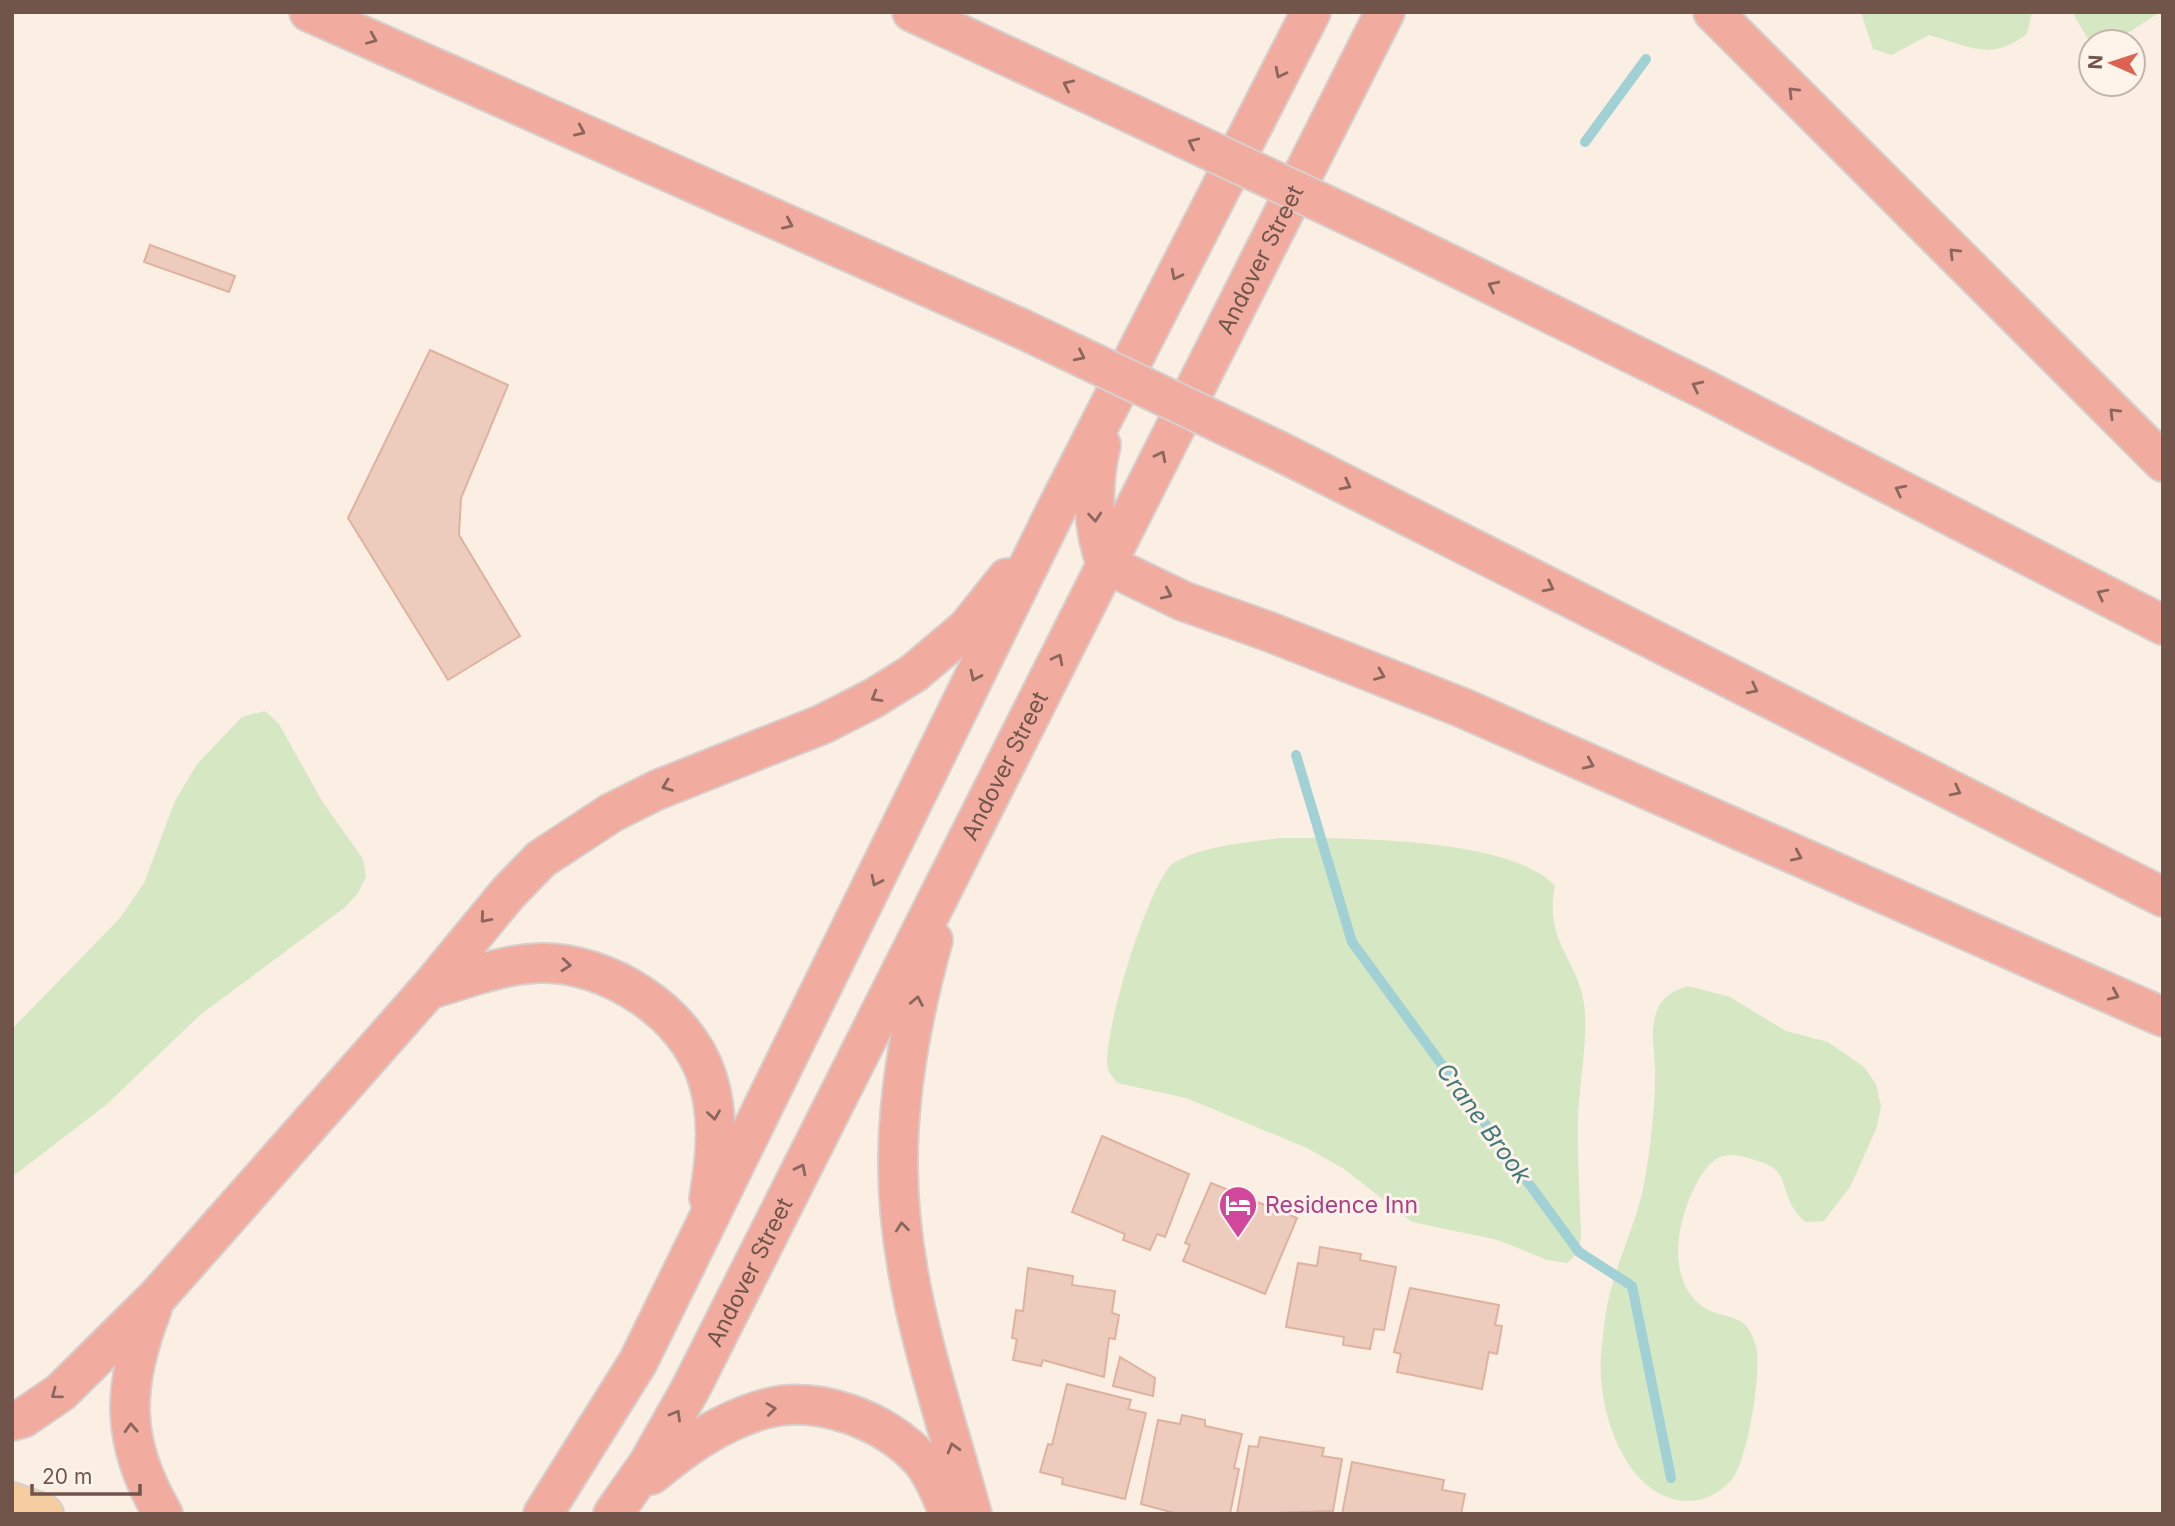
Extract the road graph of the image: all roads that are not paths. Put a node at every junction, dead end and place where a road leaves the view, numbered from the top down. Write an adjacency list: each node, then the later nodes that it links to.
1 (309, 12): 12 (highway, one-way to 12, bridge)
2 (912, 12): 10 (highway, one-way to 2, bridge)
3 (1311, 12): 6 (highway, one-way to 6)
4 (1385, 12): 9 (highway, Andover Street, one-way to 4)
5 (1713, 12): 7 (highway, one-way to 5)
6 (1111, 402): 8 (highway); 9 (highway, one-way to 9)
7 (2163, 462)
8 (1057, 508): 13 (highway, one-way to 13); 15 (highway, one-way to 15)
9 (1106, 564): 11 (highway, Andover Street, one-way to 9); 14 (highway, one-way to 14)
10 (2163, 625)
11 (972, 825): 22 (highway, Andover Street, one-way to 11); 24 (highway, one-way to 11)
12 (2163, 897)
13 (428, 990): 15 (highway, one-way to 15); 16 (highway)
14 (2163, 1017)
15 (703, 1234): 21 (highway)
16 (158, 1296): 17 (highway, one-way to 17); 20 (highway, one-way to 16)
17 (12, 1421)
18 (12, 1502): 19 (main road)
19 (44, 1514)
20 (163, 1514)
21 (542, 1514)
22 (615, 1514): 23 (highway, one-way to 23)
23 (949, 1514)
24 (972, 1514)

